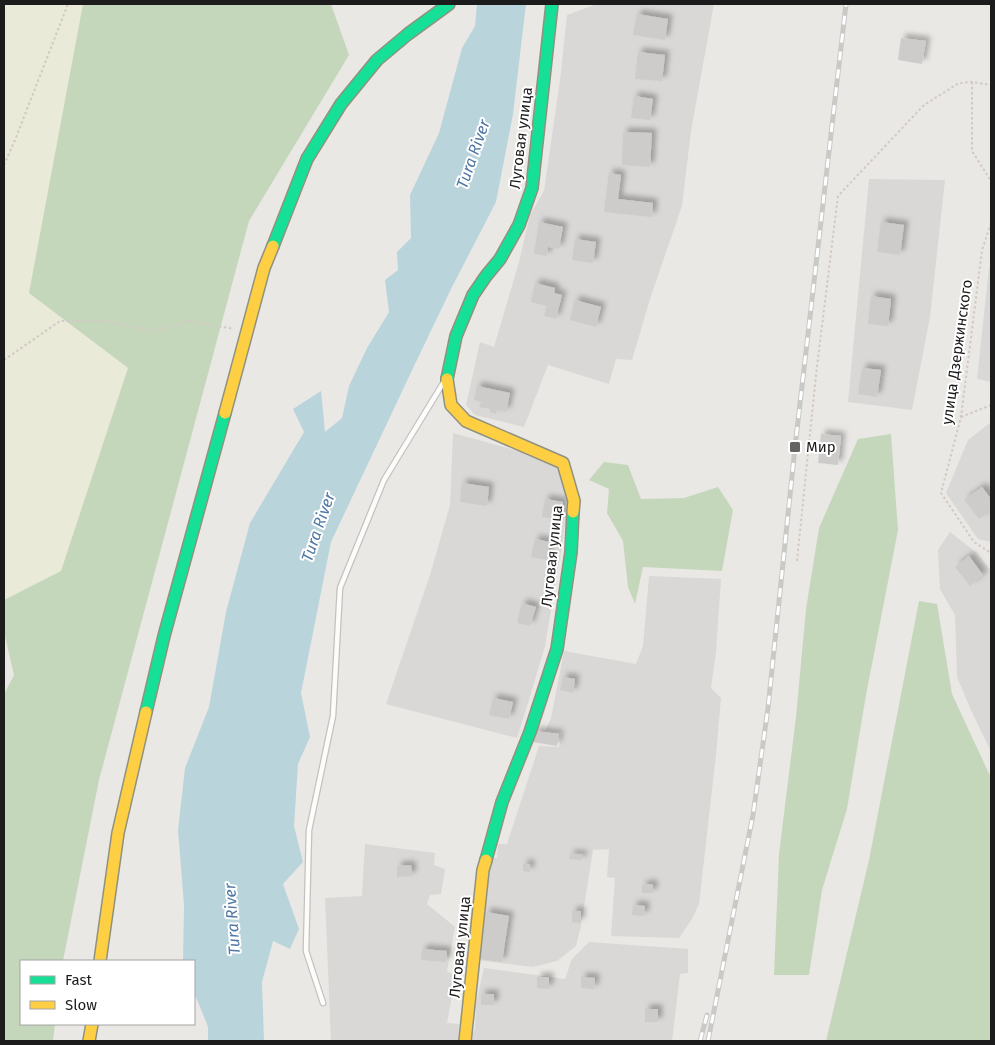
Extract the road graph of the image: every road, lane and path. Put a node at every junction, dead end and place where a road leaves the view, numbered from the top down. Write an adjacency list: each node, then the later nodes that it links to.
1 (68, 4): 6 (path)
2 (449, 4): 9 (street)
3 (552, 4): 11 (street, Луговая улица)
4 (972, 82): 5 (path); 7 (path); 15 (path)
5 (991, 84)
6 (4, 165)
7 (991, 181)
8 (991, 223): 13 (path, улица Дзержинского)
9 (247, 331): 10 (path); 16 (street)
10 (4, 360)
11 (446, 377): 17 (lane); 20 (street, Луговая улица)
12 (991, 405): 13 (path)
13 (962, 417): 14 (path, улица Дзержинского)
14 (991, 554)
15 (796, 561)
16 (100, 960)
17 (323, 1003)
18 (92, 1025): 19 (street)
19 (90, 1041)
20 (465, 1041)

